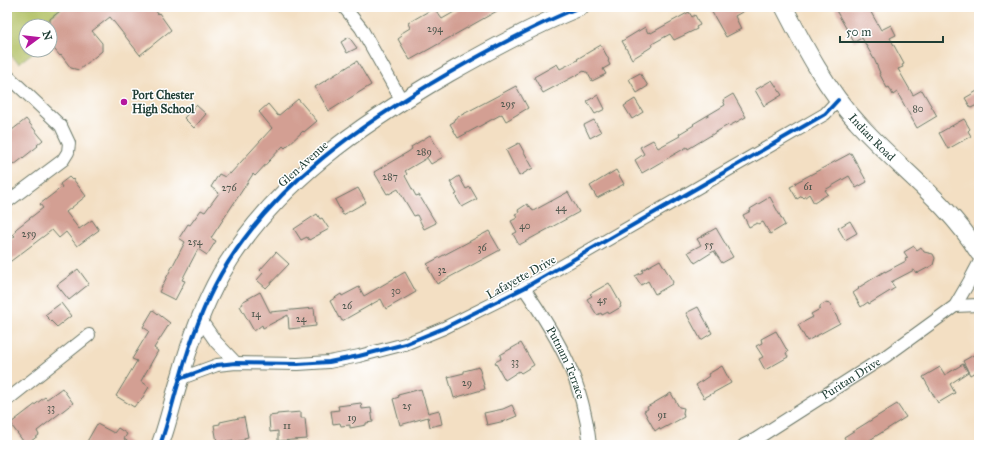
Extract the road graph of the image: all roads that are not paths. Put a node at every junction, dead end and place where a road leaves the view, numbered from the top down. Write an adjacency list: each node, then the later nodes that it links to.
1 (344, 7): 6 (street)
2 (580, 7): 6 (street, Glen Avenue)
3 (784, 7): 5 (street, Indian Road)
4 (7, 75): 7 (street)
5 (838, 100): 8 (street, Indian Road); 10 (street, Lafayette Drive)
6 (402, 101): 13 (street, Glen Avenue)
7 (7, 202)
8 (979, 253)
9 (979, 263): 12 (street, Puritan Drive)
10 (524, 288): 15 (street, Lafayette Drive); 19 (street, Putnam Terrace)
11 (979, 305): 12 (street)
12 (955, 306): 20 (street, Puritan Drive)
13 (200, 318): 15 (street); 16 (street, Glen Avenue)
14 (89, 335): 17 (street)
15 (236, 362): 16 (street, Lafayette Drive)
16 (180, 379): 18 (street, Glen Avenue)
17 (7, 400)
18 (160, 445)
19 (590, 445)
20 (744, 445)

